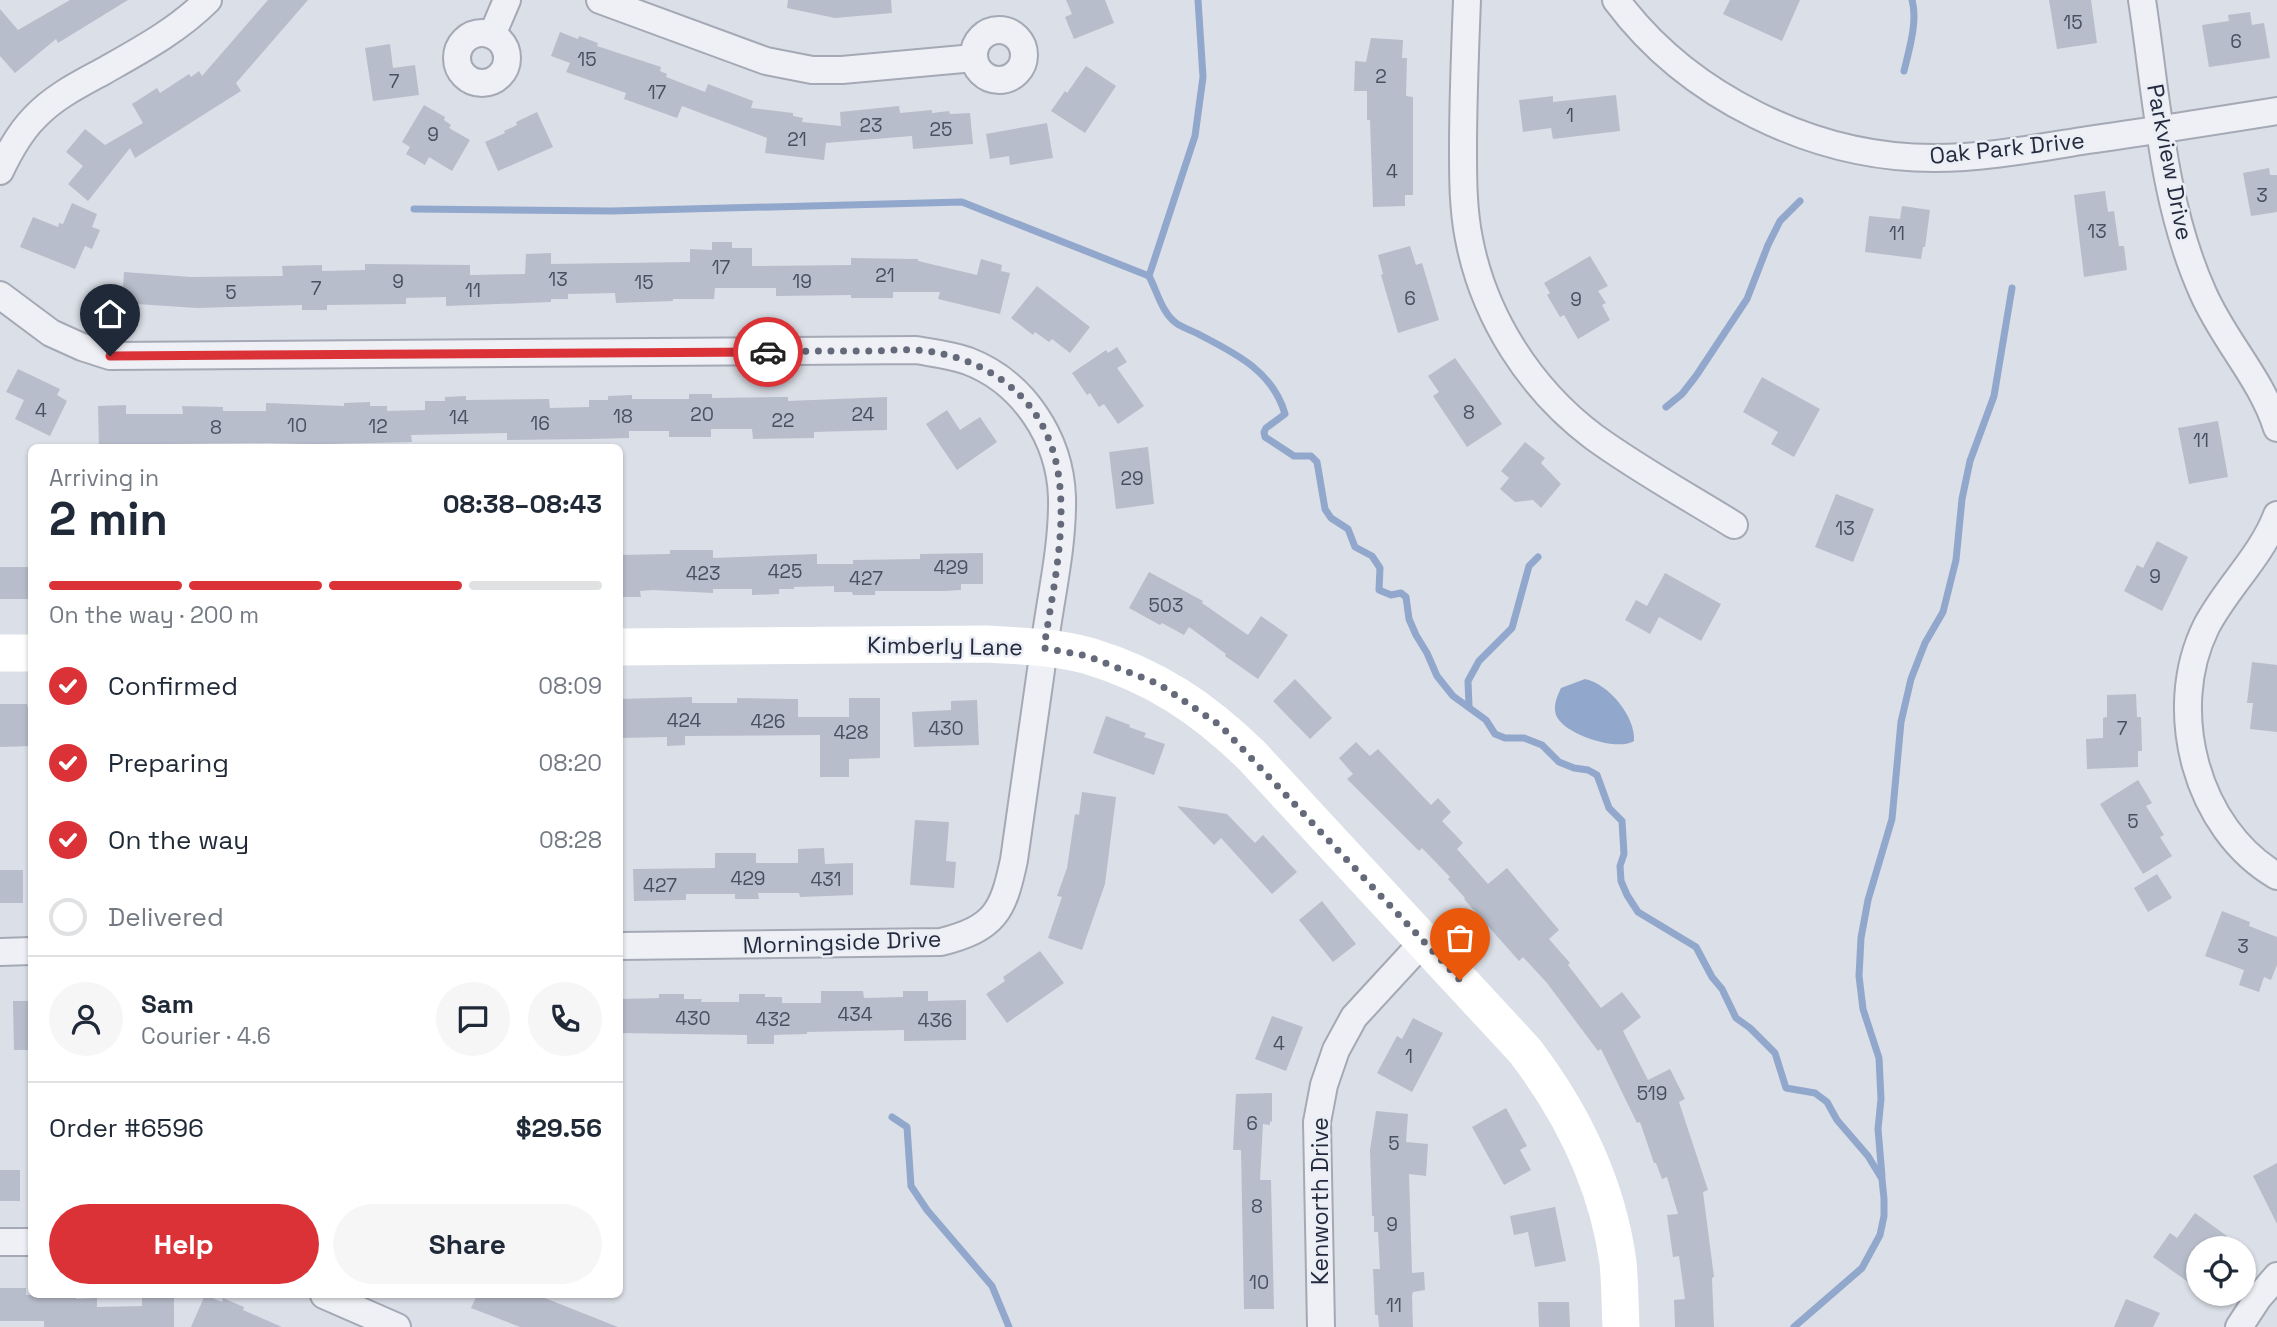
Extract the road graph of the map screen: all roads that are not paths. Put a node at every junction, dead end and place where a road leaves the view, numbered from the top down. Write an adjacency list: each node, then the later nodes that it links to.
1 (208, 0): 11 (street)
2 (507, 0): 7 (street)
3 (600, 0): 8 (street)
4 (1467, 0): 15 (street)
5 (1616, 0): 10 (street, Oak Park Drive)
6 (2142, 0): 10 (street, Parkview Drive)
7 (492, 35)
8 (974, 58)
9 (2277, 111): 10 (street, Oak Park Drive)
10 (2160, 129): 13 (street, Parkview Drive)
11 (0, 171)
12 (0, 295): 17 (street, Morningside Drive)
13 (2277, 429)
14 (2277, 515): 20 (street)
15 (1734, 525)
16 (623, 647): 17 (street, Kimberly Lane)
17 (1044, 648): 21 (street, Kimberly Lane); 22 (street, Morningside Drive)
18 (0, 653): 19 (street)
19 (28, 653)
20 (2277, 876)
21 (1424, 941): 30 (street, Kenworth Drive); 31 (street, Kimberly Lane)
22 (623, 946)
23 (28, 951): 24 (street)
24 (0, 952)
25 (0, 1242): 26 (street)
26 (28, 1242)
27 (2277, 1276): 32 (street)
28 (331, 1298): 29 (street)
29 (397, 1327)
30 (1321, 1327)
31 (1621, 1327)
32 (2239, 1327)

